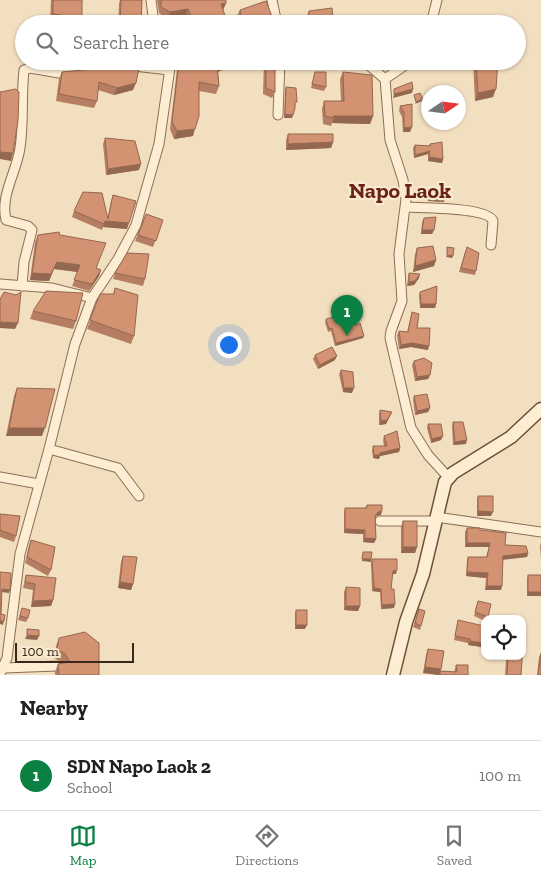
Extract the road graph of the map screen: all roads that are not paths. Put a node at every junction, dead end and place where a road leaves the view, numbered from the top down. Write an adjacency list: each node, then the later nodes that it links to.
1 (151, 0): 4 (street)
2 (272, 0): 5 (street)
3 (437, 0): 6 (street)
4 (153, 15)
5 (275, 15)
6 (433, 15)
7 (24, 70): 16 (street)
8 (42, 70): 9 (street)
9 (87, 70)
10 (169, 70): 21 (street)
11 (280, 70): 15 (street)
12 (374, 70): 14 (street)
13 (398, 70): 14 (street)
14 (385, 79): 17 (street)
15 (278, 114)
16 (2, 196): 20 (street)
17 (406, 206): 18 (street); 25 (street)
18 (491, 245)
19 (0, 284): 20 (street)
20 (22, 286): 21 (street)
21 (92, 298): 23 (street)
22 (541, 409): 25 (street)
23 (50, 449): 26 (street); 27 (street)
24 (0, 477): 26 (street)
25 (448, 478): 28 (street)
26 (39, 484): 32 (street)
27 (139, 496)
28 (436, 519): 29 (street); 30 (street); 33 (street)
29 (380, 522)
30 (541, 532)
31 (57, 666): 32 (street)
32 (2, 671)
33 (393, 675)

